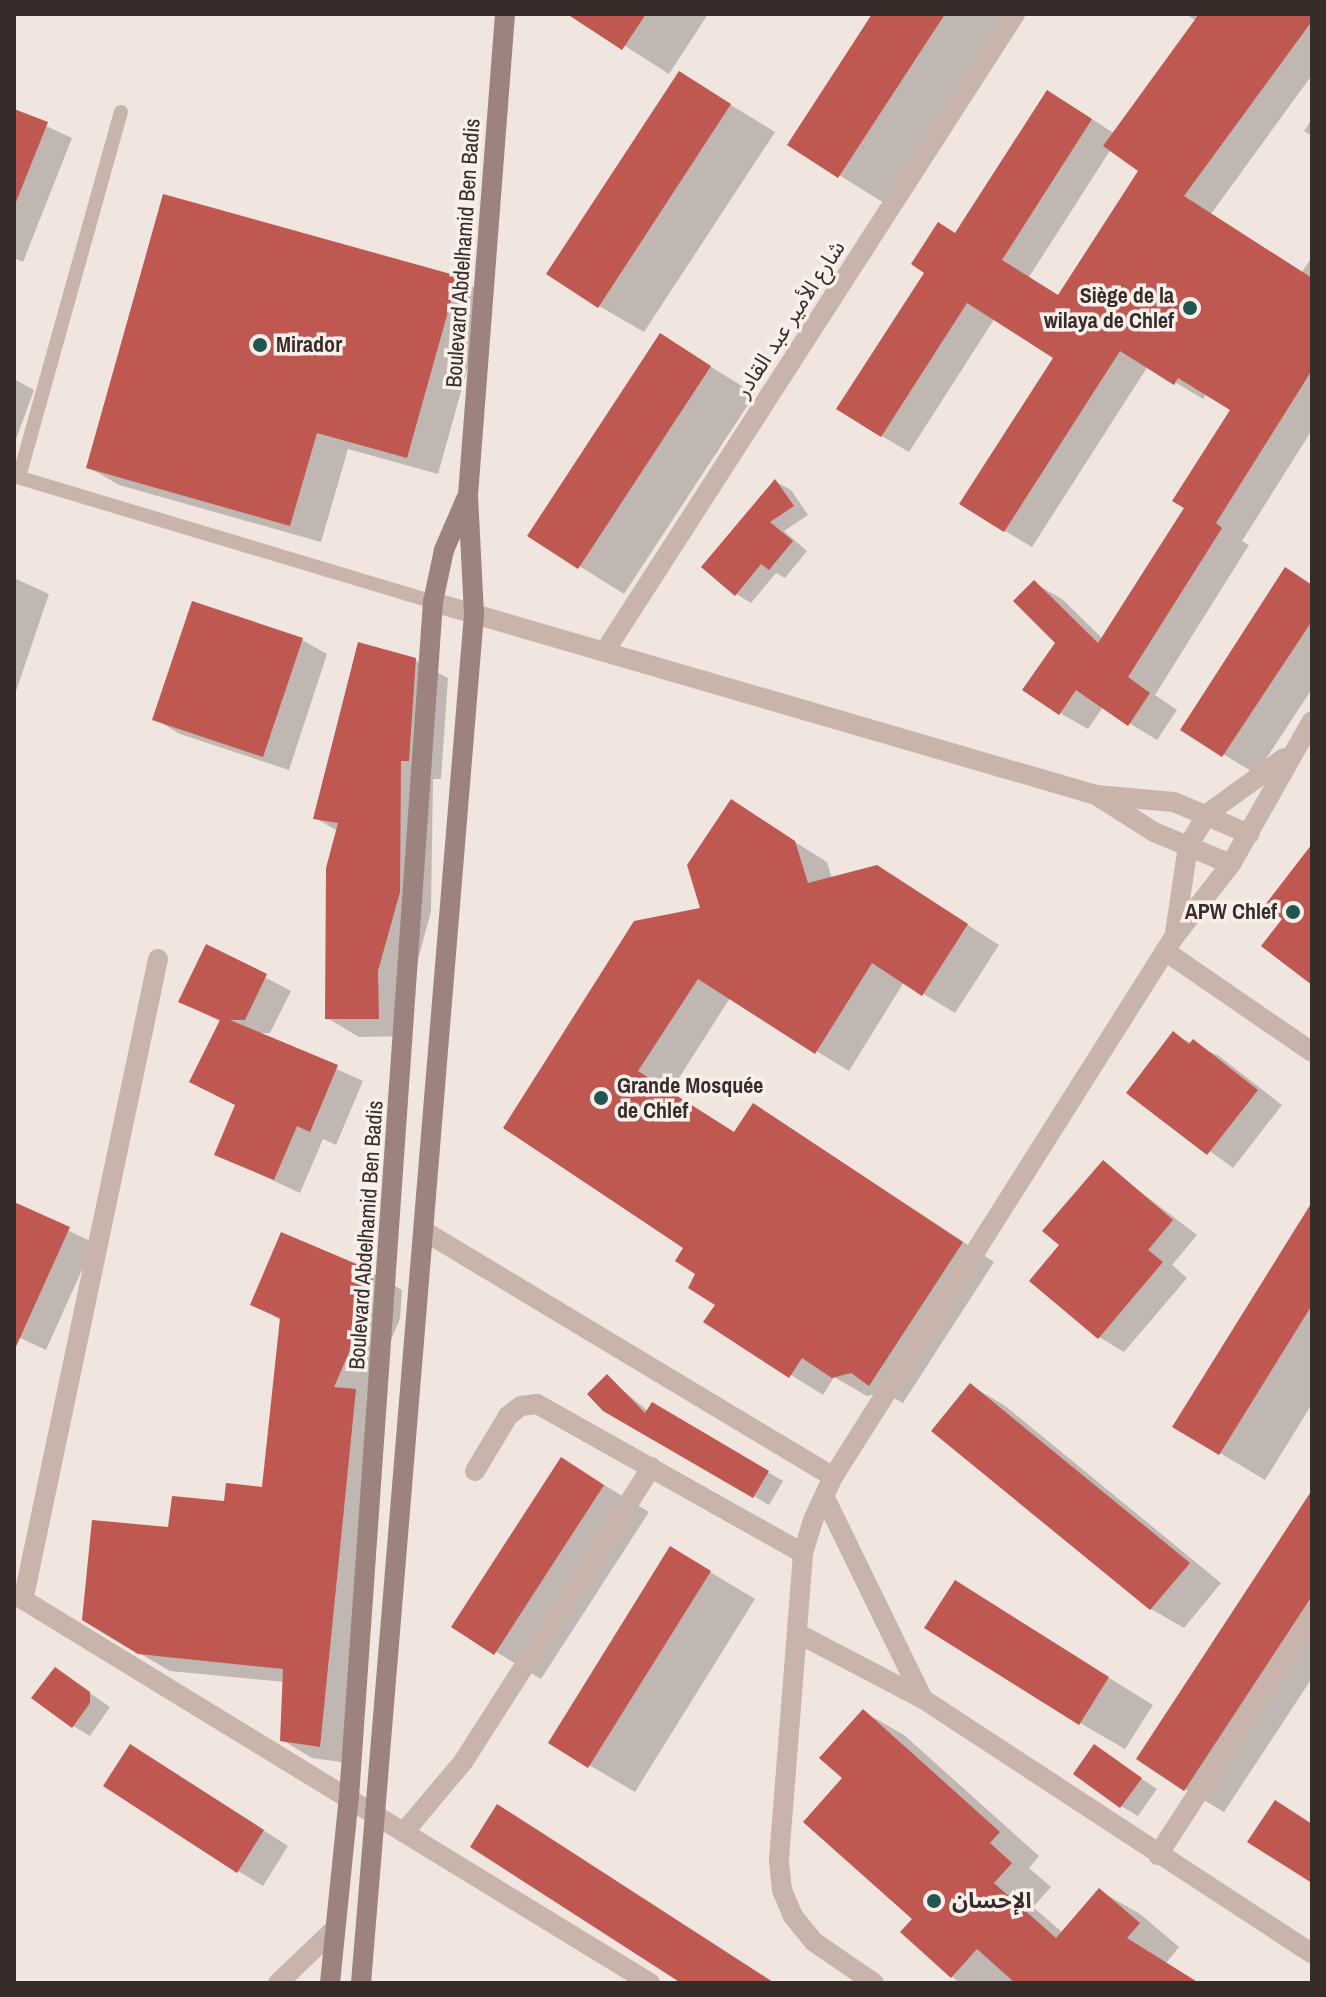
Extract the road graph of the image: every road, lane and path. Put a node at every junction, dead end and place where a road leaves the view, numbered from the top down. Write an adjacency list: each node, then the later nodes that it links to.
1 (505, 14): 5 (main road, Boulevard Abdelhamid Ben Badis)
2 (1015, 14): 8 (street, شارع الأمير عبد القادر)
3 (121, 112): 4 (lane)
4 (16, 476): 6 (lane)
5 (468, 495): 6 (main road, Boulevard Abdelhamid Ben Badis); 7 (main road, Boulevard Abdelhamid Ben Badis)
6 (433, 602): 7 (street); 28 (main road, Boulevard Abdelhamid Ben Badis)
7 (474, 614): 8 (street); 19 (main road, Boulevard Abdelhamid Ben Badis)
8 (605, 651): 11 (street)
9 (1312, 721): 10 (street)
10 (1291, 752): 12 (street); 13 (street)
11 (1096, 795): 12 (street); 14 (street)
12 (1207, 814): 13 (street); 14 (street)
13 (1249, 834): 15 (street)
14 (1188, 846): 15 (street); 16 (street)
15 (1231, 864): 16 (street)
16 (1170, 944): 18 (street); 22 (street)
17 (158, 959): 24 (street)
18 (1312, 1052)
19 (424, 1231): 22 (street); 29 (main road, Boulevard Abdelhamid Ben Badis)
20 (652, 1467): 21 (street); 23 (street); 30 (street)
21 (475, 1471)
22 (828, 1487): 23 (street); 27 (street)
23 (803, 1553): 26 (street)
24 (19, 1595): 28 (street)
25 (1312, 1616): 31 (street)
26 (797, 1633): 27 (street); 38 (street)
27 (923, 1699): 31 (street)
28 (349, 1797): 29 (street); 32 (main road, Boulevard Abdelhamid Ben Badis)
29 (378, 1815): 30 (street); 36 (main road, Boulevard Abdelhamid Ben Badis)
30 (405, 1831): 37 (street)
31 (1158, 1855): 33 (street)
32 (335, 1929): 34 (street); 35 (main road, Boulevard Abdelhamid Ben Badis)
33 (1312, 1954)
34 (278, 1983)
35 (330, 1983)
36 (361, 1983)
37 (650, 1983)
38 (874, 1983)

